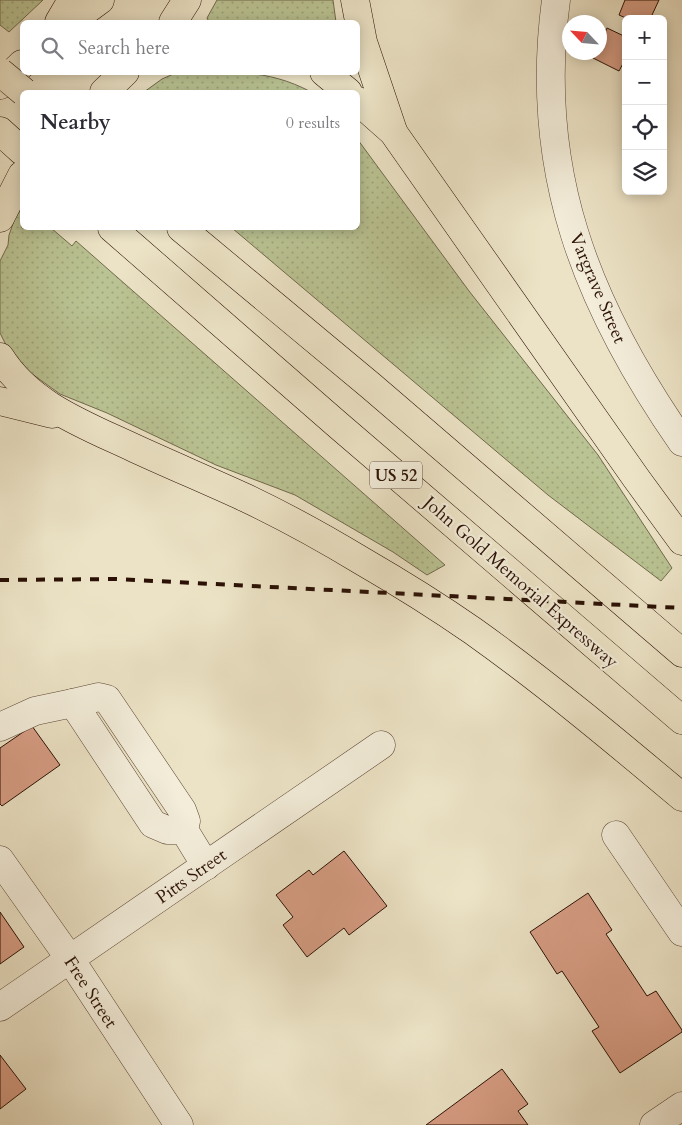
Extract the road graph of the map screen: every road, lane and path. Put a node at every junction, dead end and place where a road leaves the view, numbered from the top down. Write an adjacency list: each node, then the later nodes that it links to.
1 (72, 0): 6 (main road)
2 (100, 0): 7 (main road)
3 (187, 0): 8 (main road)
4 (355, 0): 9 (main road)
5 (556, 0): 32 (street, Vargrave Street)
6 (61, 20)
7 (73, 20)
8 (174, 20)
9 (359, 20)
10 (360, 26): 21 (main road)
11 (20, 66): 15 (main road)
12 (0, 72): 16 (main road, bridge)
13 (122, 75): 17 (main road)
14 (328, 75): 18 (main road)
15 (0, 85)
16 (22, 90)
17 (106, 90)
18 (346, 90)
19 (360, 103): 21 (main road)
20 (0, 131): 22 (main road)
21 (394, 132): 33 (main road)
22 (20, 148)
23 (20, 170): 25 (main road)
24 (20, 179): 26 (main road)
25 (0, 187)
26 (0, 218)
27 (114, 230): 35 (main road, John Gold Memorial Expressway / US 52)
28 (183, 230): 34 (main road, US 52)
29 (0, 357): 31 (main road)
30 (0, 401): 31 (main road)
31 (70, 418): 38 (main road)
32 (682, 442)
33 (682, 541)
34 (682, 653)
35 (682, 720)
36 (0, 727): 41 (street)
37 (381, 745): 41 (street, Pitts Street)
38 (682, 797)
39 (616, 835): 42 (street)
40 (0, 860): 43 (street, Free Street)
41 (206, 866): 43 (street, Pitts Street)
42 (682, 932)
43 (70, 960): 44 (street, Pitts Street); 46 (street, Free Street)
44 (0, 1007)
45 (682, 1106): 47 (street)
46 (179, 1125)
47 (654, 1125)

